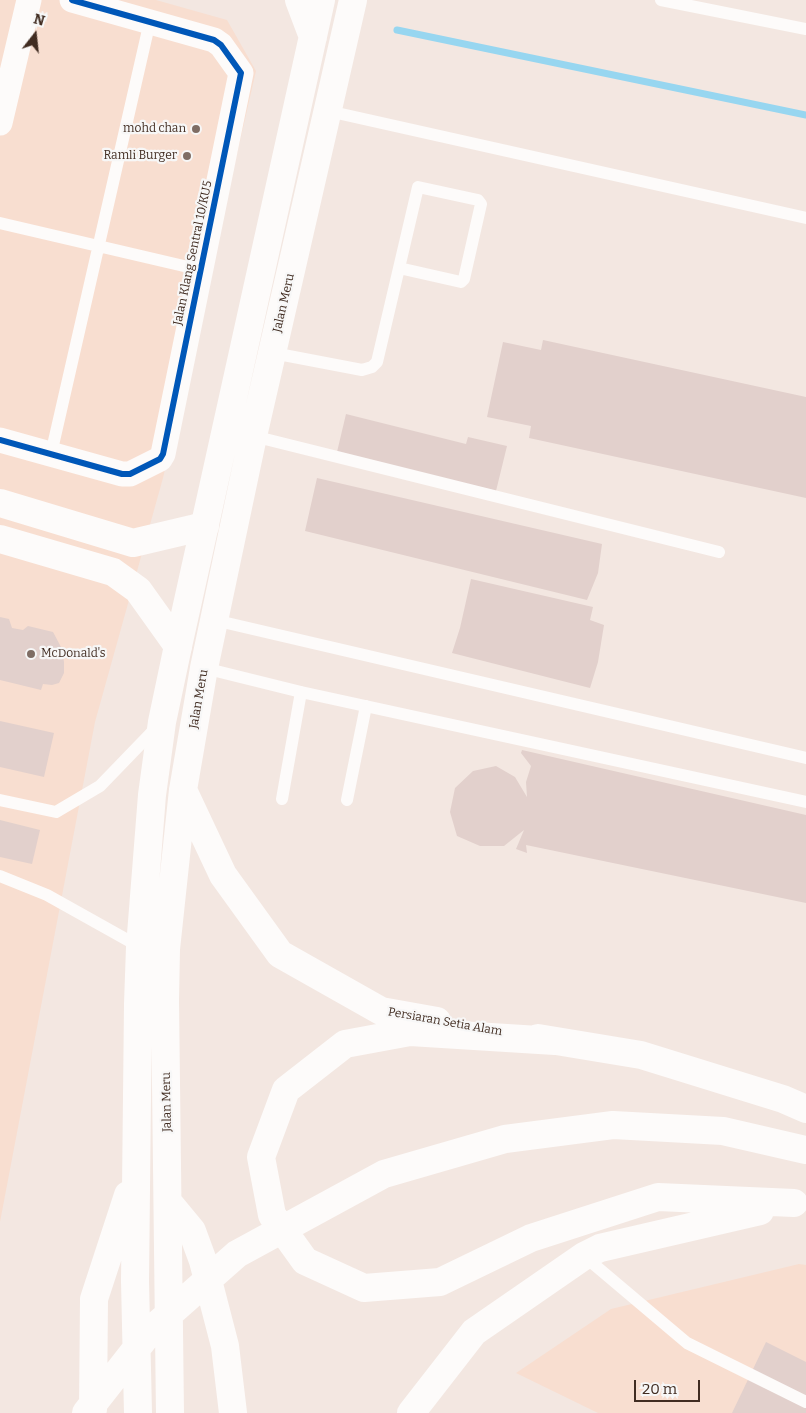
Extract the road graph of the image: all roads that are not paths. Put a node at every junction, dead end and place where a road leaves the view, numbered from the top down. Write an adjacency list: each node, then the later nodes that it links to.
1 (29, 0): 10 (street)
2 (72, 0): 7 (street, Jalan Klang Sentral 10/KU5)
3 (299, 0): 9 (main road)
4 (321, 0): 9 (main road)
5 (353, 0): 11 (main road, Jalan Meru)
6 (661, 0): 8 (lane)
7 (150, 22): 15 (lane); 17 (street, Jalan Klang Sentral 10/KU5)
8 (806, 29)
9 (313, 37): 23 (main road)
10 (3, 94): 12 (street)
11 (328, 111): 13 (lane); 18 (main road, Jalan Meru)
12 (0, 123)
13 (806, 218)
14 (0, 223): 15 (lane)
15 (98, 246): 17 (lane); 21 (lane)
16 (399, 268): 16 (lane); 18 (lane)
17 (201, 270): 21 (street, Jalan Klang Sentral 10/KU5)
18 (273, 353): 19 (main road, Jalan Meru)
19 (253, 436): 25 (lane); 26 (main road, Jalan Meru)
20 (0, 440): 21 (street, Jalan Klang Sentral 10/KU5)
21 (51, 454)
22 (0, 503): 23 (main road)
23 (205, 526): 27 (main road)
24 (0, 539): 27 (main road)
25 (719, 552)
26 (214, 620): 28 (main road, Jalan Meru); 32 (lane)
27 (178, 646): 31 (main road)
28 (204, 668): 29 (lane); 33 (main road, Jalan Meru)
29 (301, 692): 30 (lane); 34 (lane)
30 (366, 706): 36 (lane); 37 (lane)
31 (162, 722): 35 (lane); 39 (main road)
32 (806, 758)
33 (183, 790): 40 (main road, Persiaran Setia Alam); 44 (main road, Jalan Meru)
34 (282, 799)
35 (0, 800)
36 (347, 800)
37 (806, 802)
38 (0, 876): 39 (lane)
39 (140, 947): 43 (main road)
40 (555, 1041): 41 (main road, Persiaran Setia Alam); 45 (main road)
41 (806, 1109)
42 (806, 1150): 48 (main road)
43 (136, 1173): 49 (main road); 50 (main road)
44 (168, 1202): 51 (main road, Jalan Meru); 52 (main road)
45 (800, 1205): 46 (main road)
46 (584, 1256): 47 (lane); 53 (main road)
47 (806, 1402)
48 (86, 1413)
49 (93, 1413)
50 (138, 1413)
51 (170, 1413)
52 (233, 1413)
53 (411, 1413)

